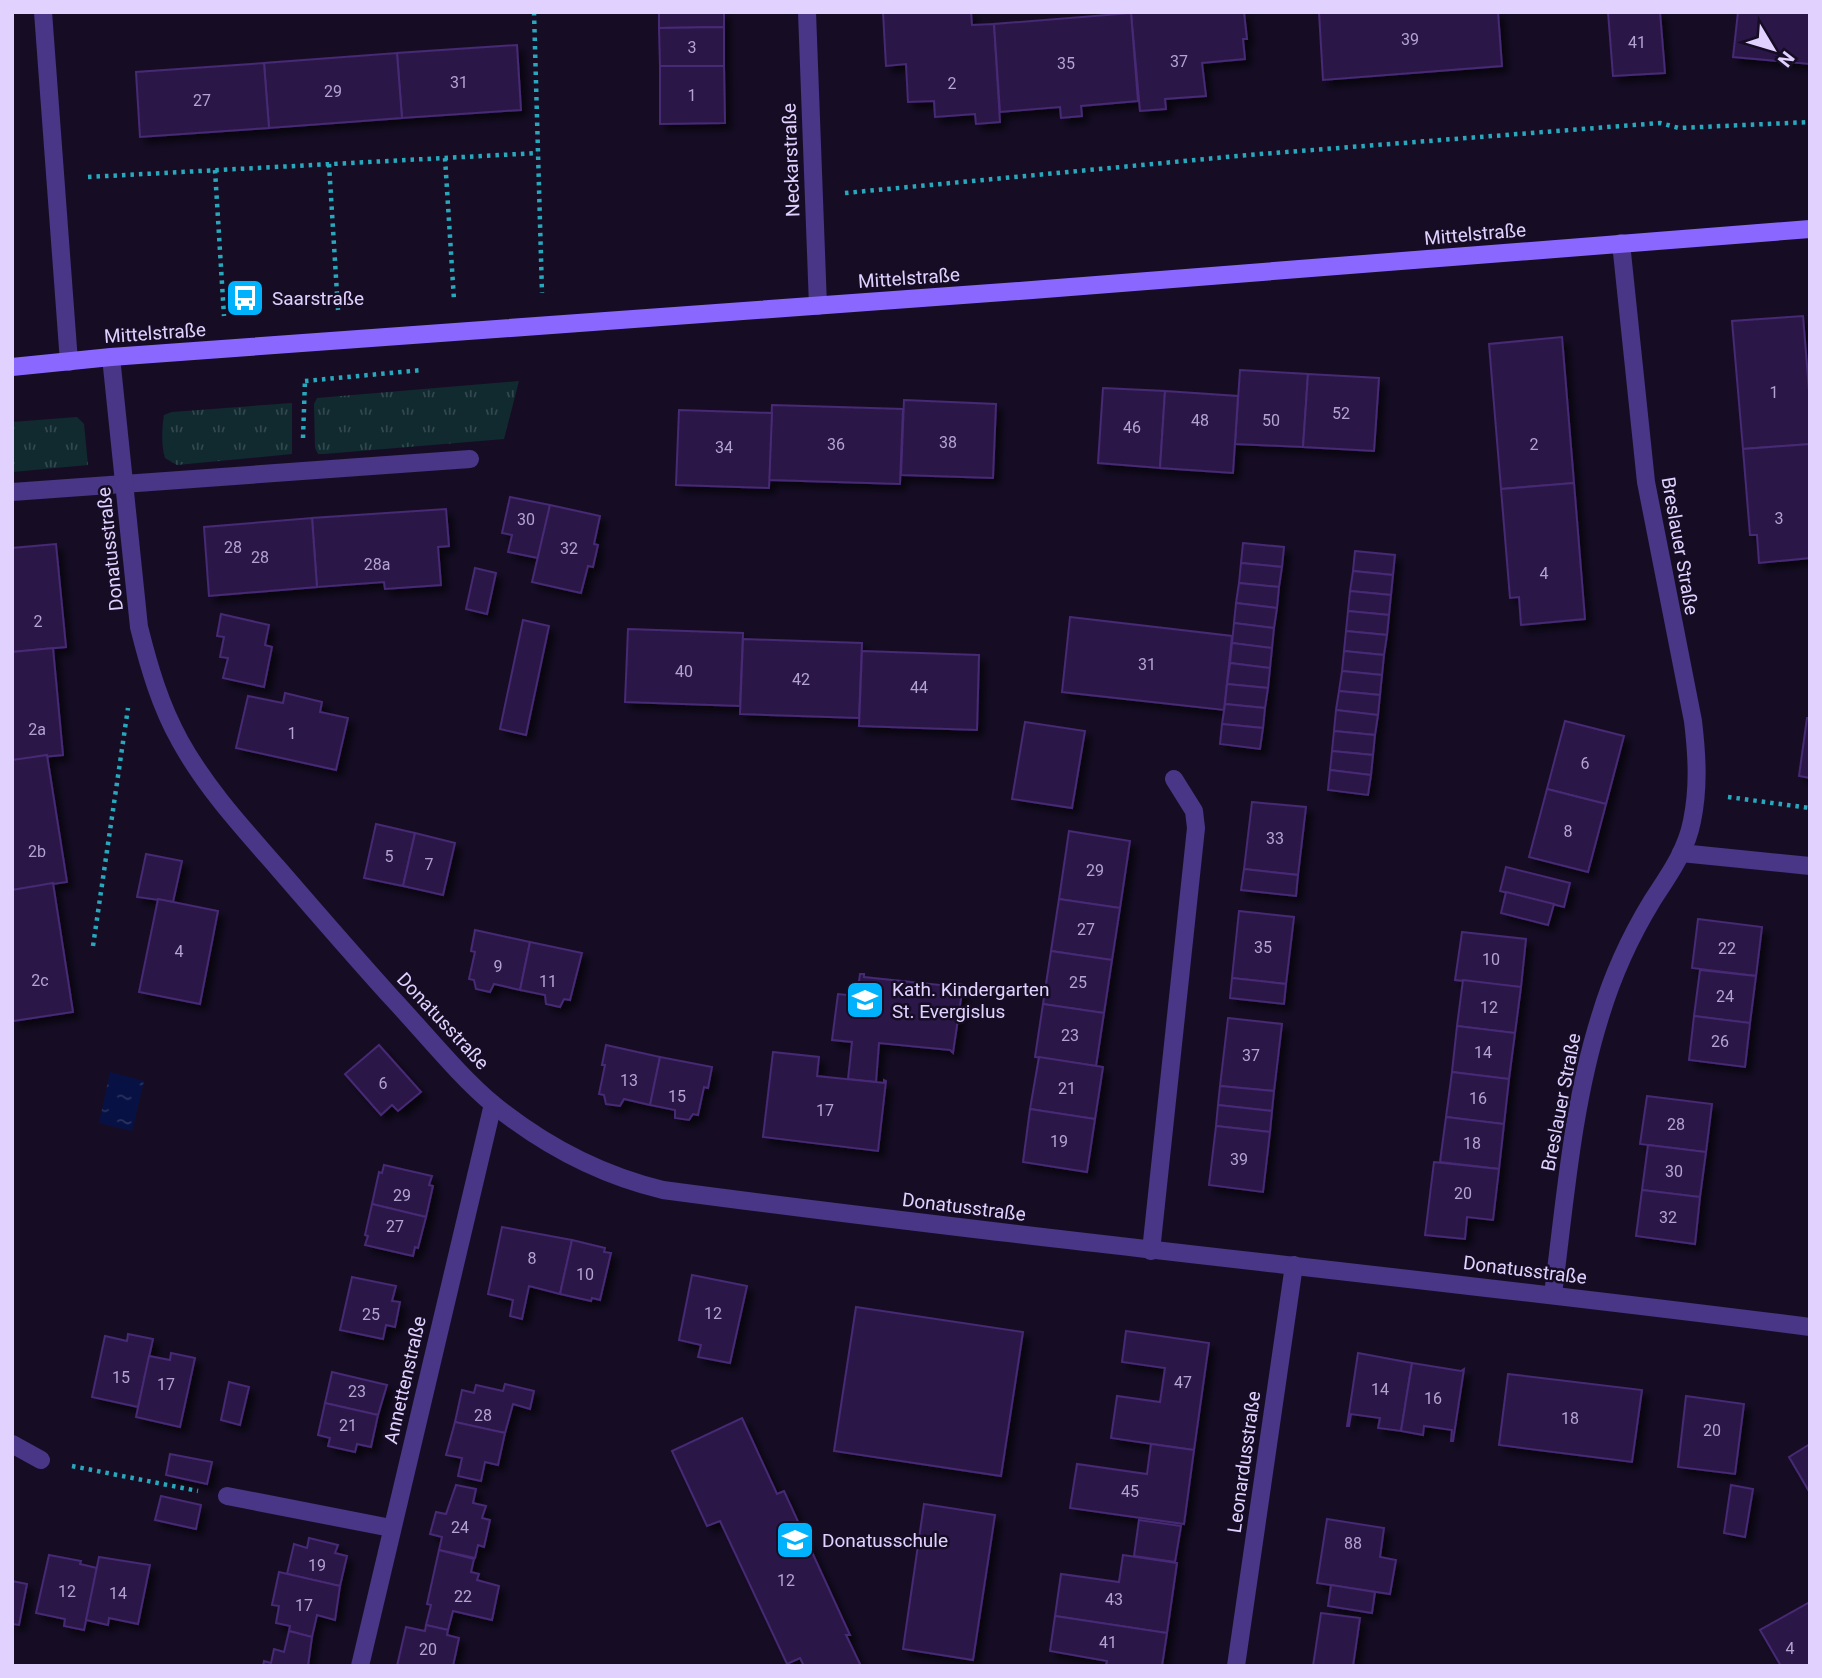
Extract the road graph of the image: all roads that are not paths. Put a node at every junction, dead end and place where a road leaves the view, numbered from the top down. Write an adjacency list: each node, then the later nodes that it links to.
1 (43, 12): 7 (street)
2 (807, 12): 5 (street, Neckarstraße)
3 (1810, 229): 4 (main road, Mittelstraße)
4 (1621, 243): 5 (main road, Mittelstraße); 13 (street, Breslauer Straße)
5 (818, 306): 6 (main road, Mittelstraße)
6 (111, 357): 7 (main road, Mittelstraße); 10 (street, Donatusstraße)
7 (69, 362): 8 (main road, Mittelstraße)
8 (12, 367)
9 (470, 459): 10 (street)
10 (125, 484): 11 (street); 15 (street, Donatusstraße)
11 (12, 492)
12 (1174, 779): 16 (street)
13 (1681, 853): 14 (street); 18 (street, Breslauer Straße)
14 (1810, 866)
15 (491, 1112): 16 (street, Donatusstraße); 23 (street, Annettenstraße)
16 (1151, 1251): 17 (street, Donatusstraße)
17 (1294, 1265): 18 (street, Donatusstraße); 25 (street, Leonardusstraße)
18 (1553, 1294): 19 (street, Donatusstraße)
19 (1810, 1327)
20 (12, 1444): 21 (street)
21 (41, 1460)
22 (227, 1496): 23 (street)
23 (391, 1528): 24 (street, Annettenstraße)
24 (360, 1666)
25 (1236, 1666)

